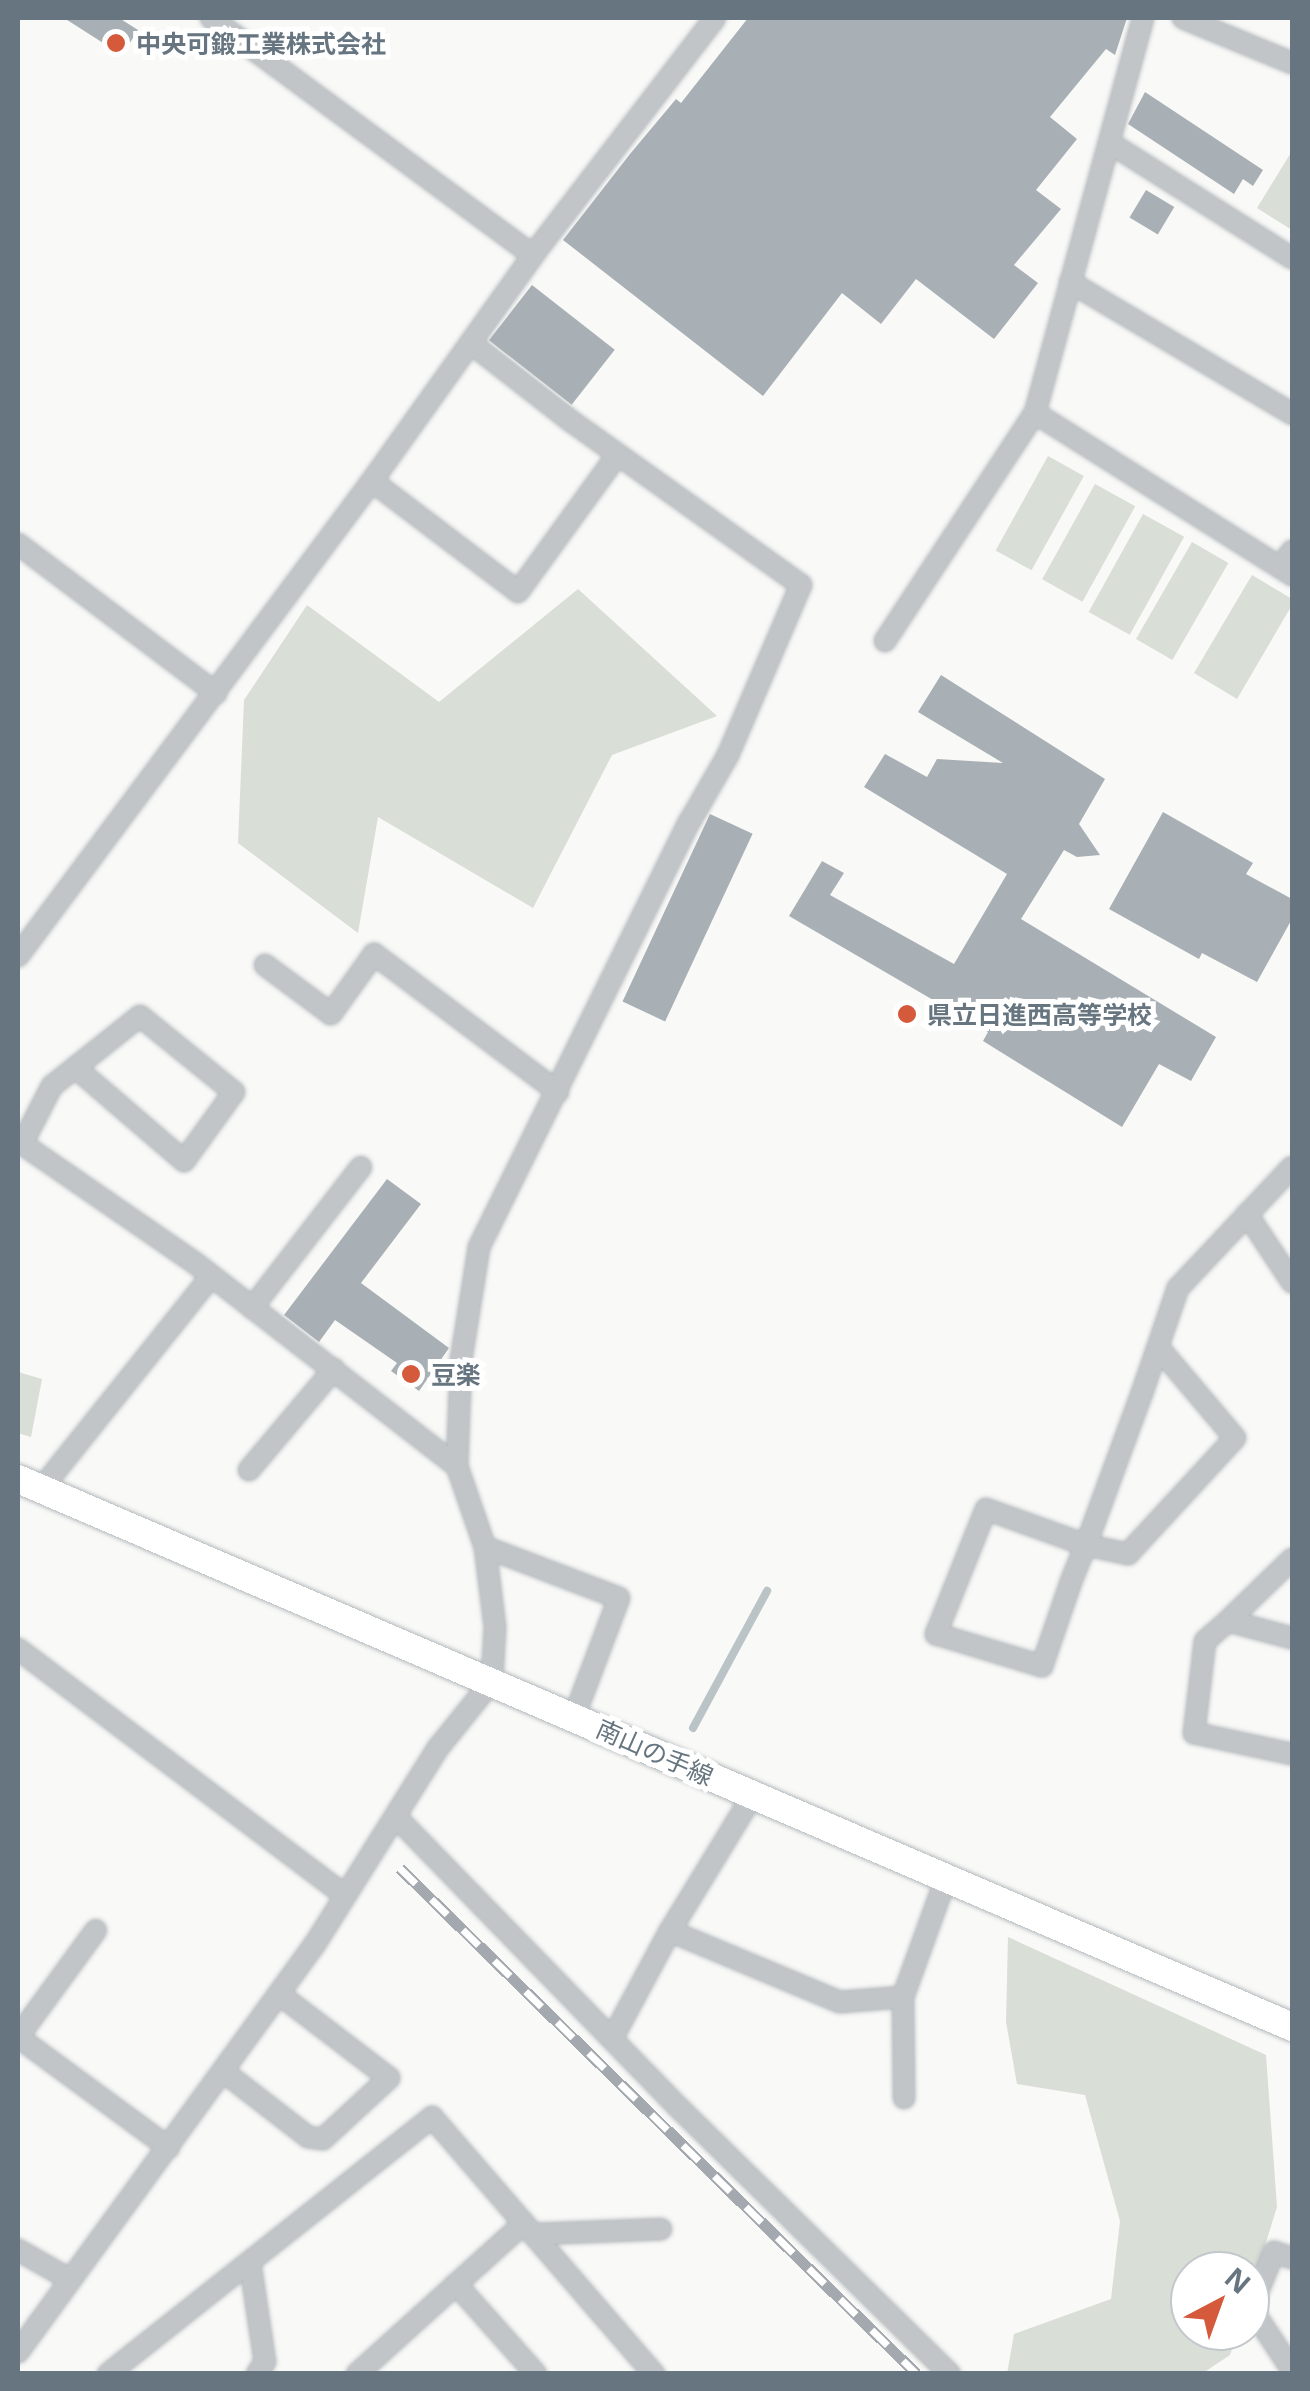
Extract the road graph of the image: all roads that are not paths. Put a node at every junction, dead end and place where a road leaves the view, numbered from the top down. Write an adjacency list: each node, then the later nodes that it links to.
1 (211, 18): 9 (street)
2 (715, 18): 9 (street)
3 (1143, 18): 8 (street)
4 (1183, 18): 6 (street)
5 (1232, 18): 6 (street)
6 (1233, 42): 7 (street)
7 (1292, 63)
8 (1110, 144): 10 (street); 11 (street)
9 (533, 255): 12 (street)
10 (1292, 258)
11 (1070, 282): 13 (street); 14 (street)
12 (472, 344): 15 (street); 16 (street)
13 (1035, 413): 18 (street); 19 (street)
14 (1292, 414)
15 (617, 455): 16 (street); 24 (street)
16 (372, 481): 20 (street)
17 (18, 544): 20 (street)
18 (1288, 564)
19 (886, 641)
20 (216, 693): 21 (street)
21 (18, 956)
22 (265, 965): 24 (street)
23 (76, 1068): 23 (street); 25 (street)
24 (558, 1092): 34 (street)
25 (20, 1142): 29 (street)
26 (362, 1168): 31 (street)
27 (1292, 1168): 28 (street)
28 (1247, 1214): 30 (street); 32 (street)
29 (211, 1276): 31 (street); 36 (street)
30 (1292, 1282)
31 (252, 1308): 33 (street)
32 (1158, 1348): 37 (street); 37 (street)
33 (334, 1369): 34 (street); 35 (street)
34 (457, 1466): 38 (street)
35 (249, 1470)
36 (30, 1484): 43 (street, 南山の手線)
37 (1086, 1544): 37 (street)
38 (486, 1547): 43 (street); 44 (street)
39 (1292, 1560): 40 (street)
40 (1228, 1621): 41 (street); 45 (street)
41 (1292, 1638)
42 (18, 1649): 49 (street)
43 (492, 1681): 44 (street, 南山の手線); 47 (street)
44 (574, 1717): 46 (street, 南山の手線)
45 (1292, 1754)
46 (754, 1795): 48 (street, 南山の手線); 51 (street)
47 (397, 1818): 49 (street); 56 (street)
48 (946, 1878): 53 (street); 54 (street, 南山の手線)
49 (343, 1894): 52 (street)
50 (96, 1930): 55 (street)
51 (670, 1930): 53 (street); 56 (street)
52 (280, 1994): 57 (street); 57 (street)
53 (903, 1997): 58 (street)
54 (1292, 2027)
55 (18, 2037): 59 (street)
56 (612, 2039): 74 (street)
57 (224, 2072): 59 (street)
58 (904, 2098)
59 (169, 2148): 65 (street)
60 (528, 2228): 61 (street); 64 (street); 66 (street); 73 (street)
61 (661, 2229)
62 (18, 2250): 65 (street)
63 (1292, 2258): 68 (street)
64 (250, 2262): 70 (street); 71 (street)
65 (70, 2279): 67 (street)
66 (456, 2284): 69 (street); 72 (street)
67 (18, 2352)
68 (1292, 2370)
69 (365, 2371)
70 (108, 2374)
71 (257, 2374)
72 (536, 2374)
73 (654, 2374)
74 (950, 2374)

